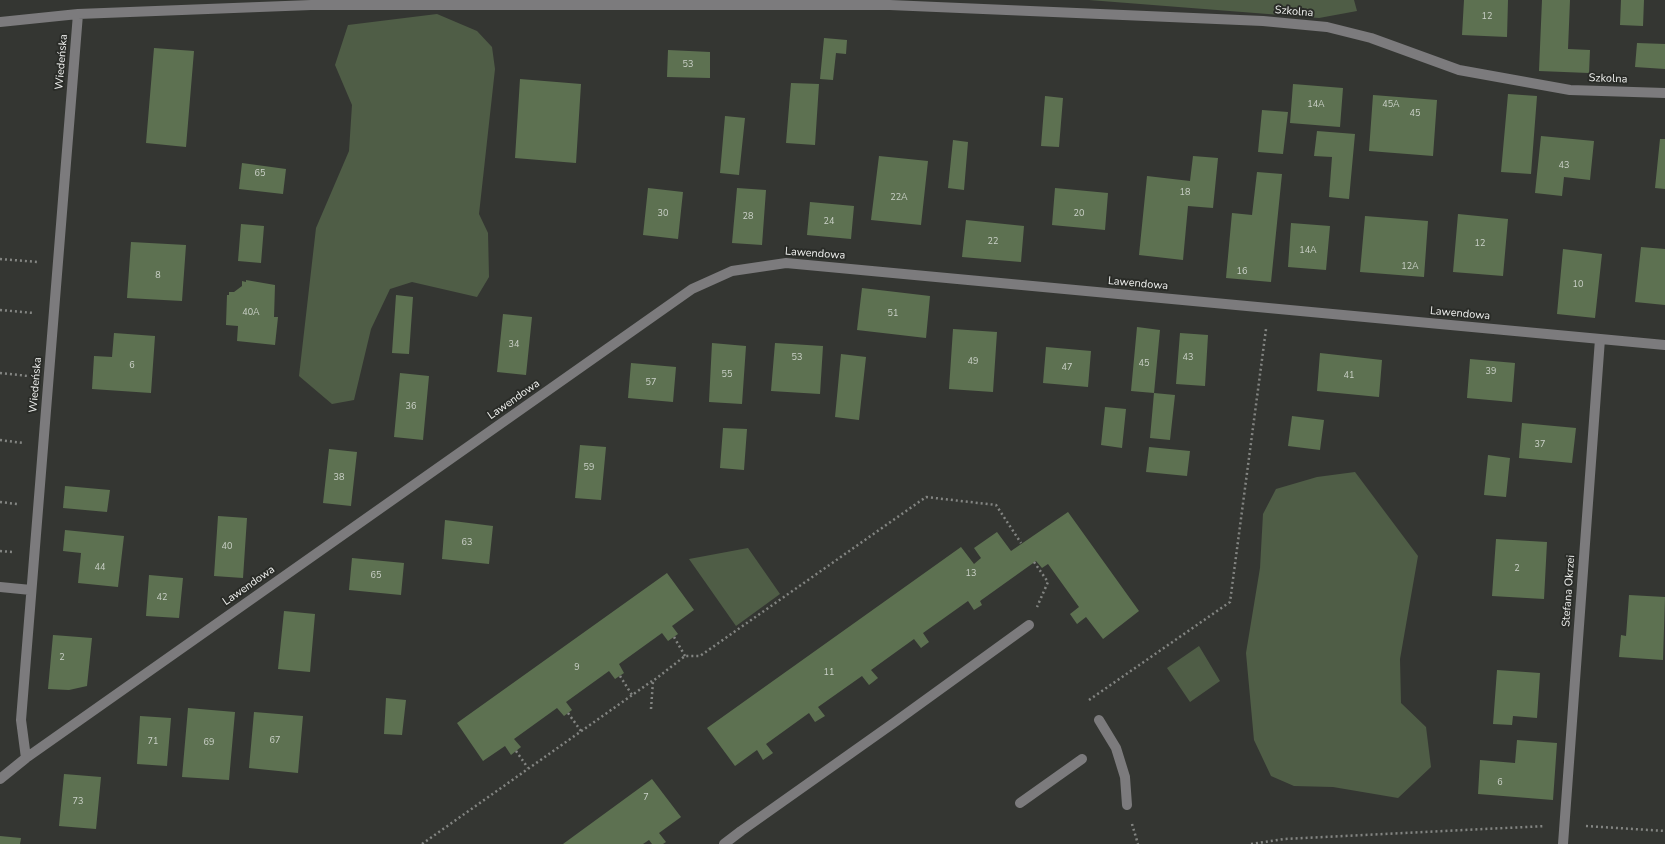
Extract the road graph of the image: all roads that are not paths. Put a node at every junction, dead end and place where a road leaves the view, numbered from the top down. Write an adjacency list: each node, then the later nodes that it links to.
1 (78, 14): 2 (street, Szkolna); 3 (street, Szkolna); 7 (street, Wiedeńska)
2 (0, 22)
3 (1665, 93)
4 (1600, 339): 5 (street, Lawendowa); 10 (street, Lawendowa); 16 (street, Stefana Okrzei)
5 (1665, 345)
6 (0, 587): 7 (street)
7 (31, 590): 10 (street, Wiedeńska)
8 (1029, 625): 15 (street)
9 (1099, 720): 14 (street)
10 (26, 758): 12 (street, Lawendowa)
11 (1082, 759): 13 (street)
12 (0, 779)
13 (1020, 803)
14 (1127, 805)
15 (724, 844)
16 (1563, 844)

